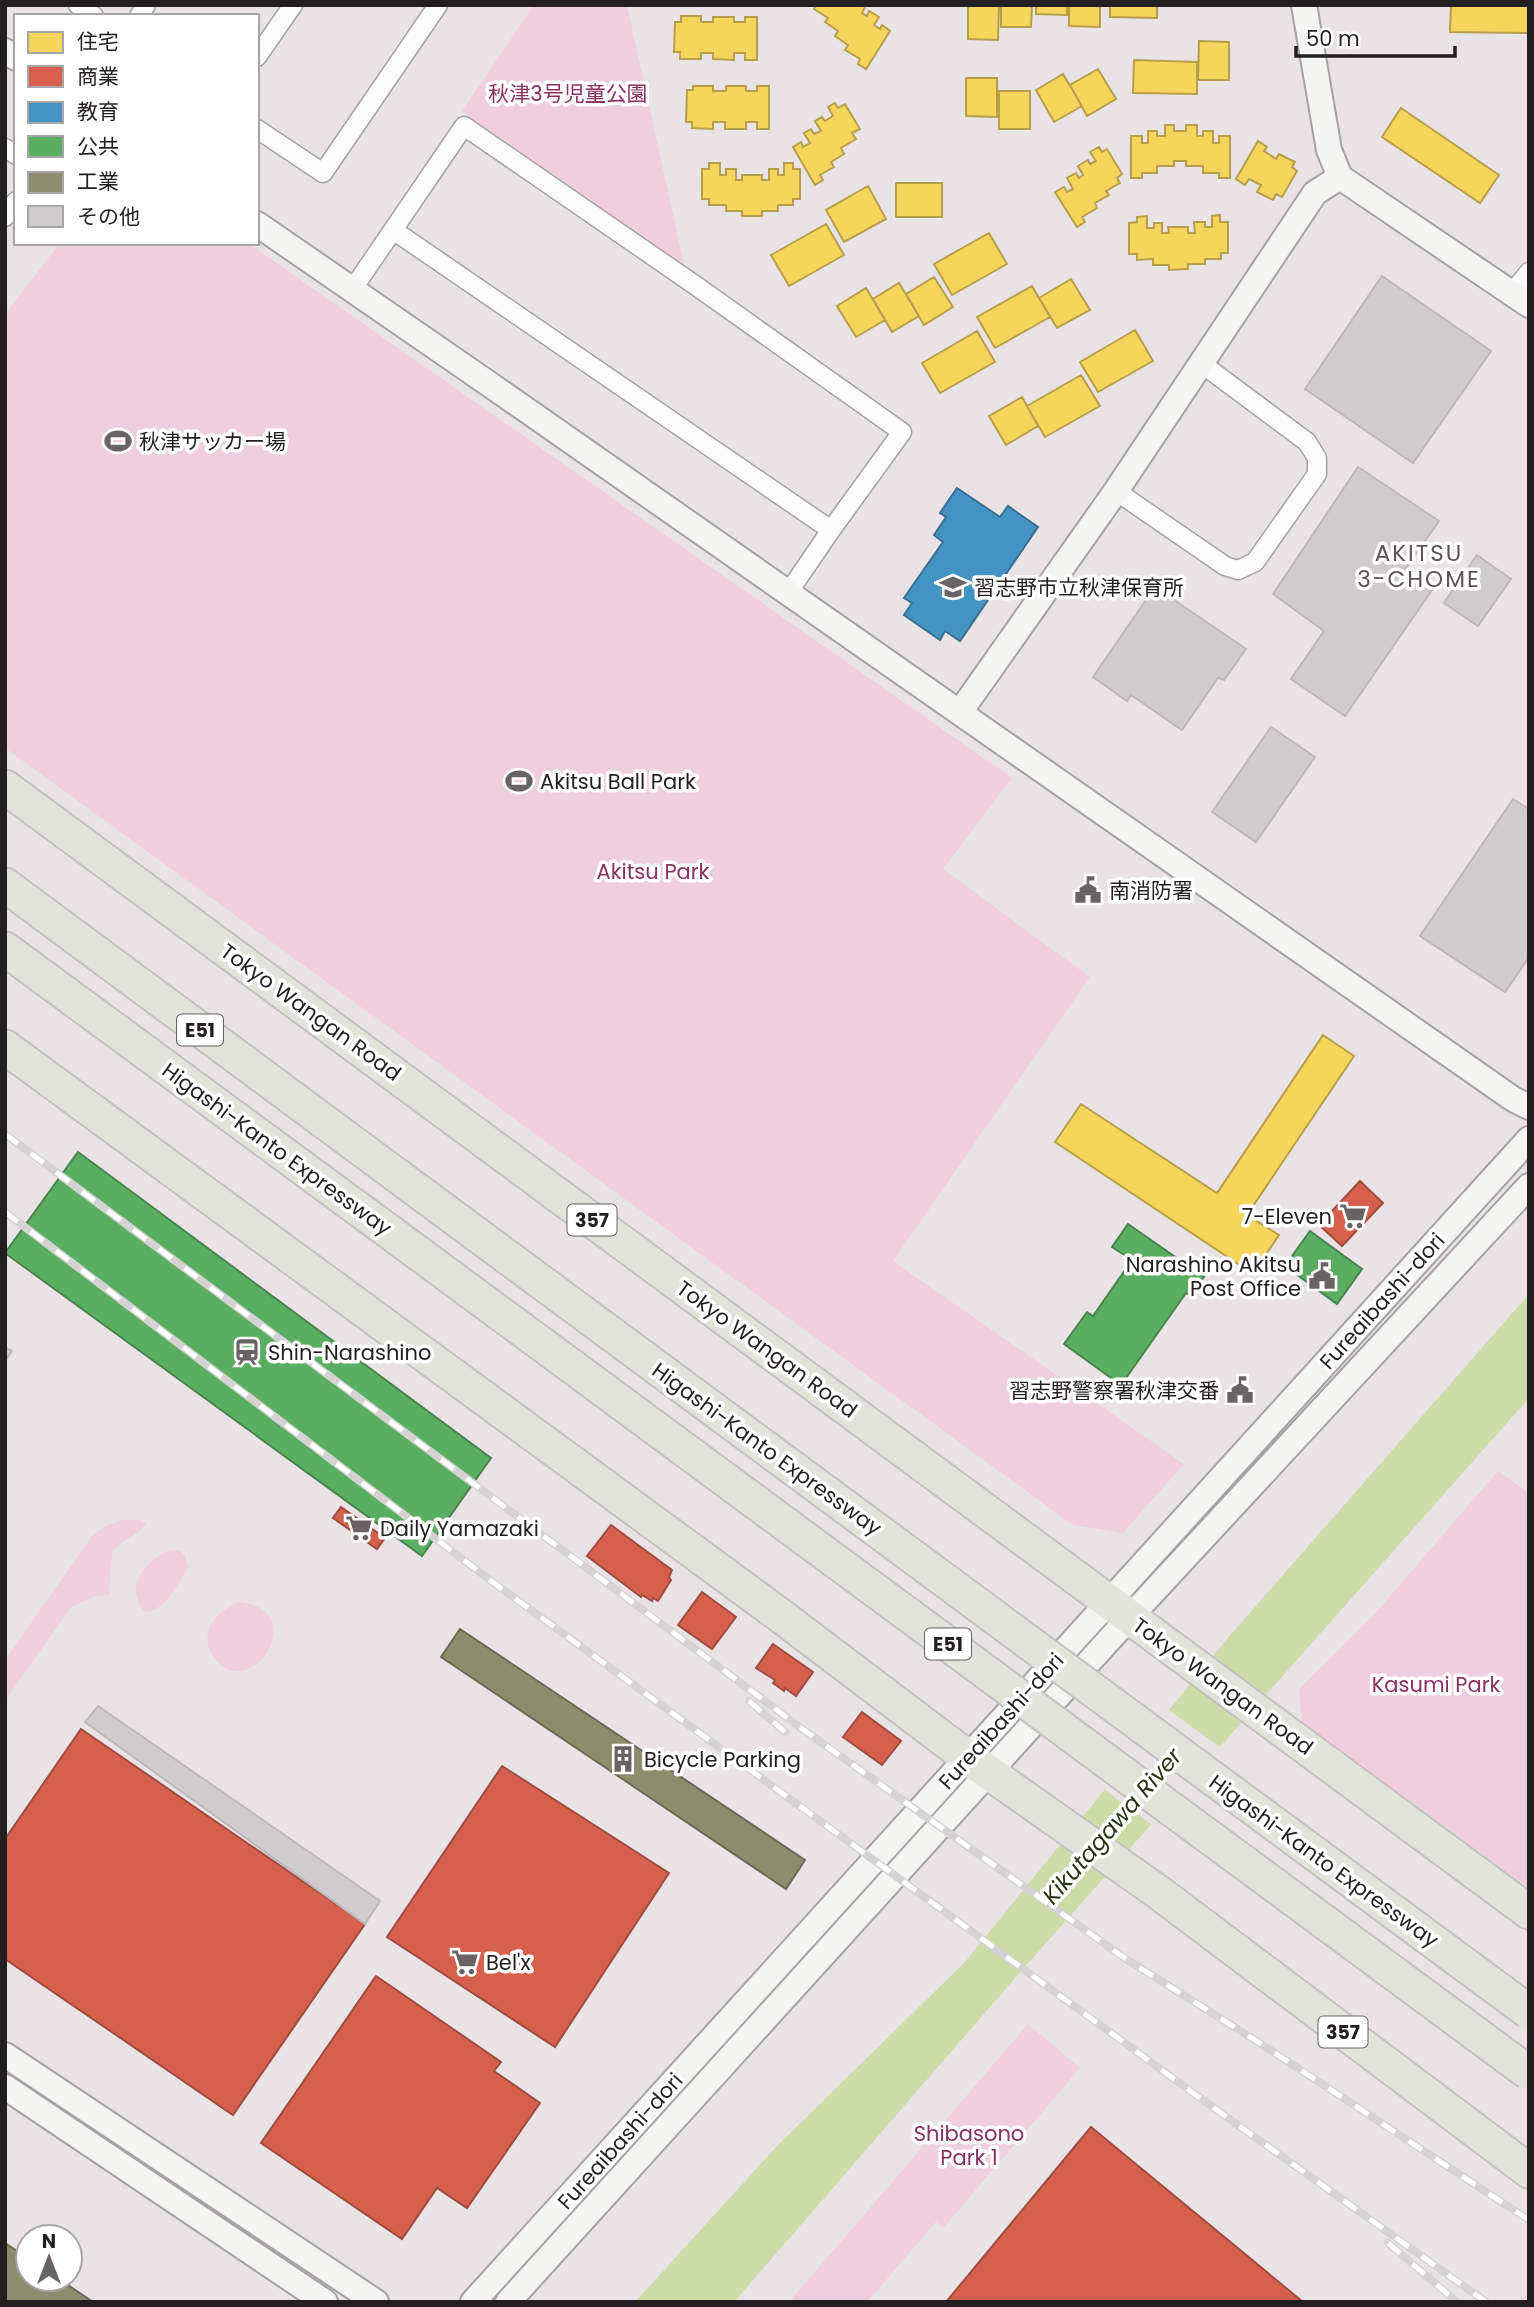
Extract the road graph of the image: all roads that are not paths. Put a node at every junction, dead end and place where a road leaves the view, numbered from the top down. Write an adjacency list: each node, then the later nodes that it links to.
1 (293, 5): 4 (street)
2 (438, 5): 5 (street)
3 (1304, 5): 6 (street)
4 (259, 54)
5 (259, 130)
6 (1340, 177): 11 (street); 12 (street)
7 (259, 226): 10 (street)
8 (393, 230): 10 (street); 14 (street); 14 (street)
9 (1529, 271): 11 (street)
10 (352, 290): 15 (street)
11 (1520, 299)
12 (1201, 363): 13 (street); 13 (street)
13 (1116, 491): 16 (street)
14 (831, 530): 15 (street)
15 (788, 593): 16 (street)
16 (960, 712): 21 (street)
17 (5, 787): 24 (highway, Tokyo Wangan Road / 357)
18 (5, 886): 27 (highway, Higashi-Kanto Expressway / E51, bridge)
19 (5, 949): 29 (highway, Higashi-Kanto Expressway / E51, bridge)
20 (5, 1047): 25 (highway, 357)
21 (1529, 1107)
22 (1529, 1139): 24 (street, Fureaibashi-dori)
23 (1529, 1186): 24 (street, Fureaibashi-dori)
24 (1119, 1610): 25 (street, Fureaibashi-dori); 26 (highway, Tokyo Wangan Road / 357)
25 (978, 1765): 31 (highway, 357); 34 (street, Fureaibashi-dori); 35 (street, Fureaibashi-dori)
26 (1529, 1912)
27 (1529, 2012)
28 (5, 2055): 33 (street)
29 (1529, 2073)
30 (5, 2087): 32 (street)
31 (1529, 2171)
32 (325, 2302)
33 (376, 2302)
34 (473, 2302)
35 (509, 2302)

